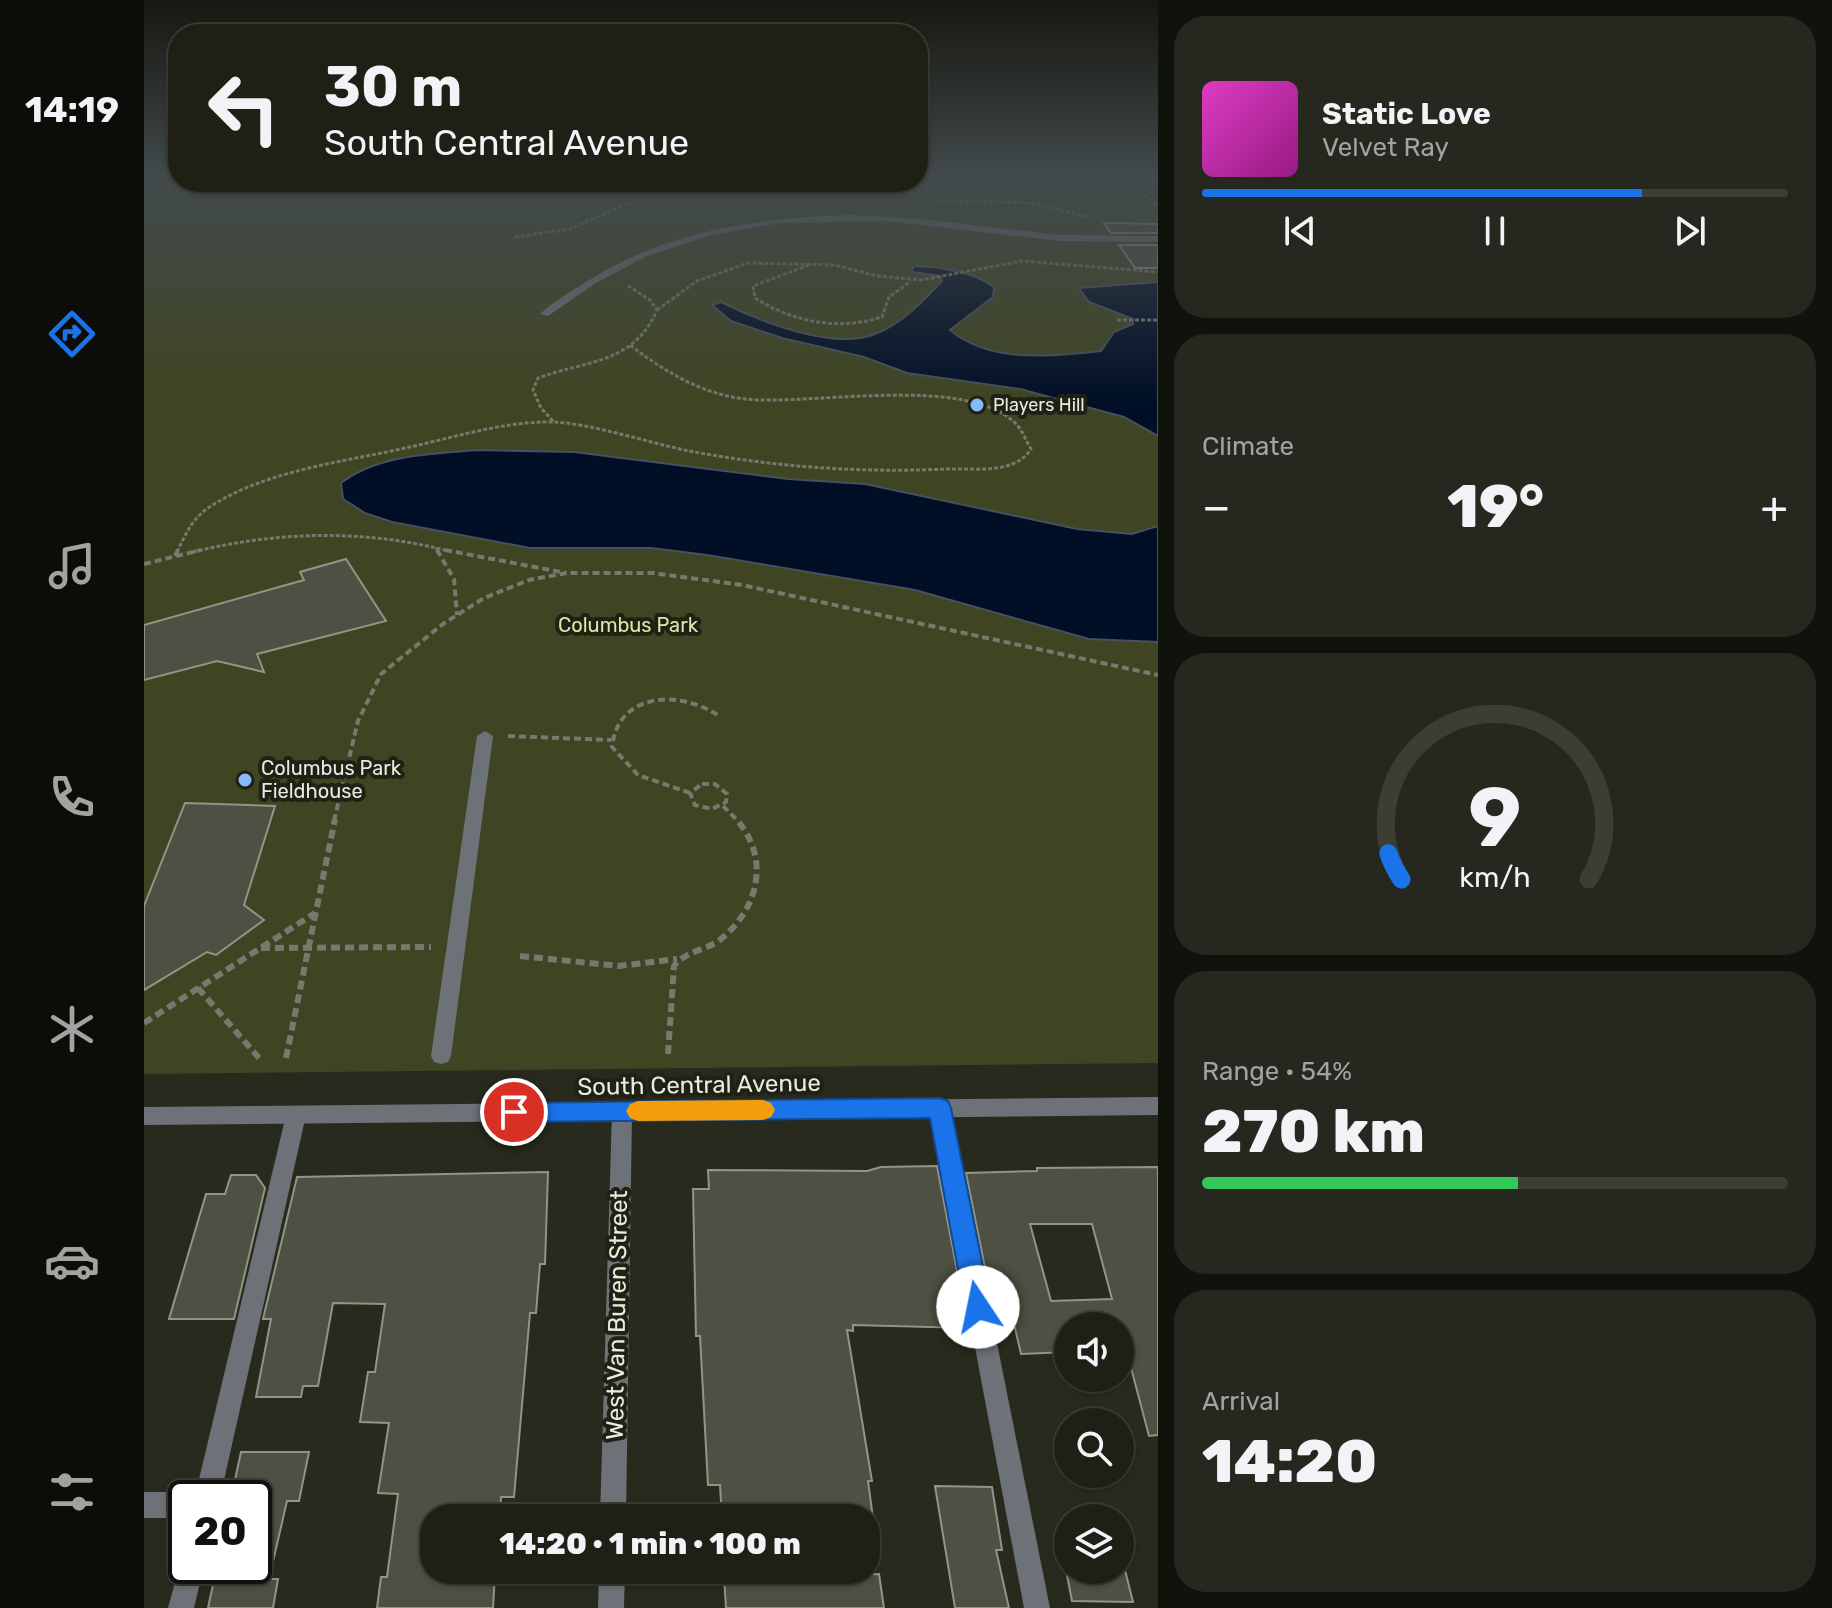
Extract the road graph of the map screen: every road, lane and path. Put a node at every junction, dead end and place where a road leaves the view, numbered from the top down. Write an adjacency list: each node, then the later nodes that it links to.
1 (648, 253): 4 (street)
2 (812, 264): 5 (path); 5 (path); 6 (path)
3 (1158, 272): 5 (path)
4 (604, 274): 6 (path); 7 (street)
5 (912, 280)
6 (657, 310): 10 (path)
7 (545, 314)
8 (1117, 320): 9 (path)
9 (1158, 320)
10 (630, 345): 11 (path); 11 (path)
11 (554, 422): 13 (path)
12 (435, 548): 13 (path); 15 (path); 16 (path)
13 (175, 556): 14 (path)
14 (144, 564)
15 (575, 574): 16 (path); 17 (path)
16 (457, 615): 24 (path)
17 (1158, 675)
18 (719, 716): 21 (path)
19 (485, 736): 33 (street)
20 (509, 736): 21 (path)
21 (611, 740): 22 (path)
22 (690, 793): 23 (path); 23 (path)
23 (723, 806): 29 (path)
24 (315, 913): 26 (path); 27 (path)
25 (432, 947): 27 (path)
26 (260, 948): 27 (path); 30 (path)
27 (311, 948): 35 (path)
28 (520, 956): 29 (path)
29 (678, 958): 32 (path)
30 (198, 988): 31 (path); 34 (path)
31 (144, 1023)
32 (668, 1054)
33 (441, 1056)
34 (259, 1058)
35 (286, 1058)
36 (1158, 1106): 37 (street, South Central Avenue)
37 (940, 1108): 38 (street, South Central Avenue); 49 (street)
38 (622, 1111): 39 (street, South Central Avenue); 42 (street, West Van Buren Street)
39 (296, 1115): 40 (street, South Central Avenue); 41 (street)
40 (144, 1116)
41 (211, 1480)
42 (613, 1504)
43 (144, 1505): 44 (street)
44 (168, 1505)
45 (187, 1584): 47 (street)
46 (612, 1584): 48 (street)
47 (181, 1608)
48 (611, 1608)
49 (1037, 1608)

